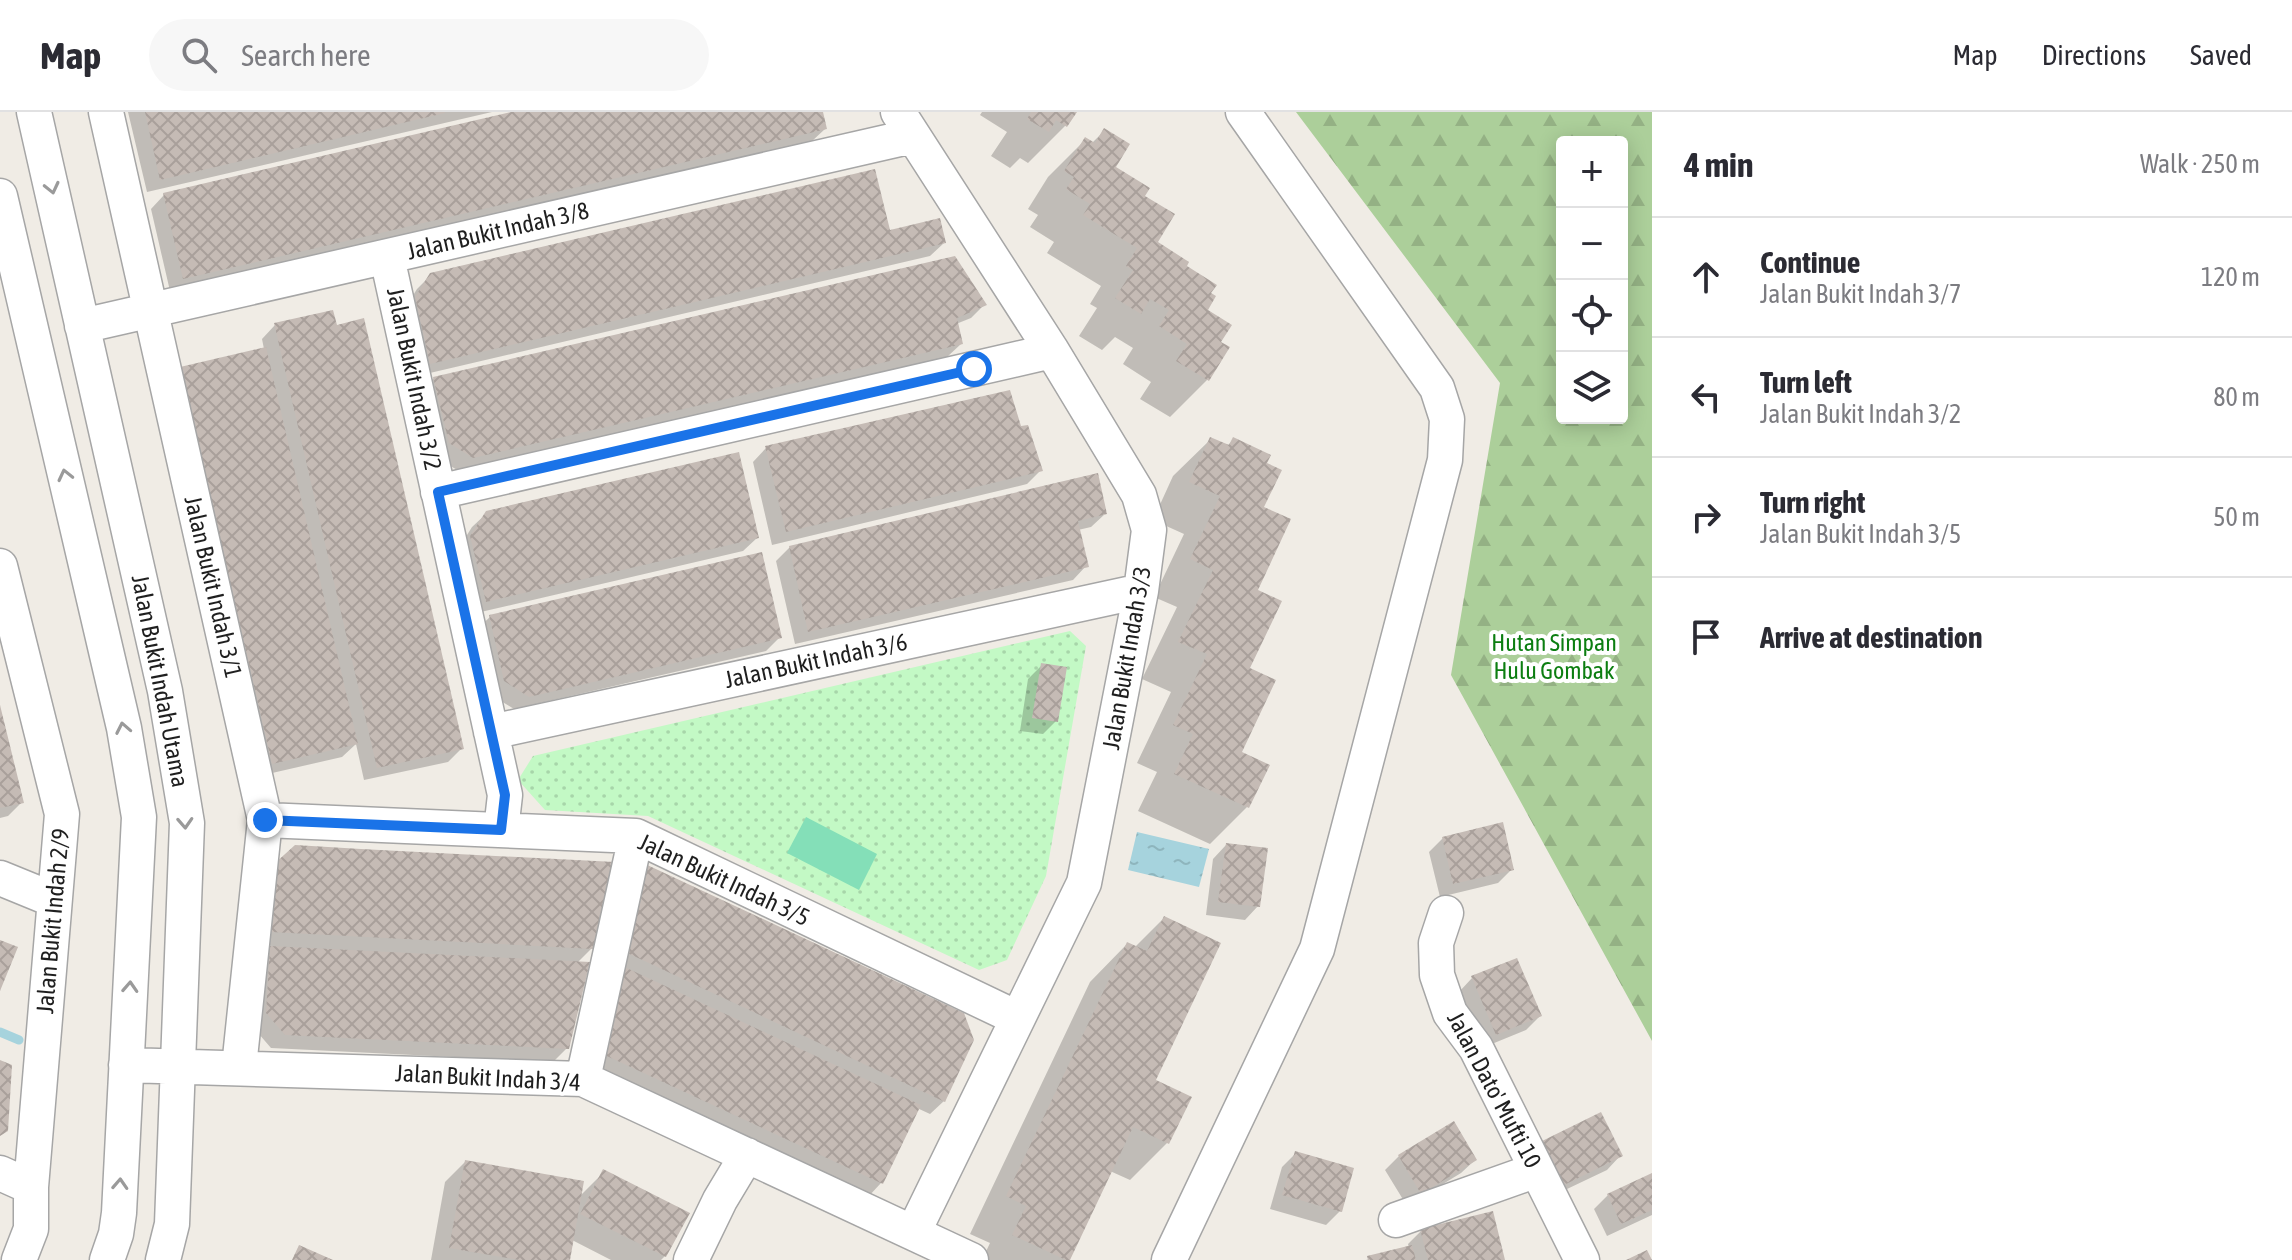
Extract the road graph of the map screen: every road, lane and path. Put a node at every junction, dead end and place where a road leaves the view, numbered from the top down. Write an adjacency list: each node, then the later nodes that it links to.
1 (34, 112): 8 (street, Jalan Bukit Indah Utama, one-way to 8)
2 (106, 112): 7 (street, Jalan Bukit Indah 3/1)
3 (1243, 112): 36 (street)
4 (906, 124): 6 (street, Jalan Bukit Indah 3/8); 9 (street, Jalan Bukit Indah 3/3)
5 (0, 196): 21 (street, Jalan Bukit Indah Utama, one-way to 5)
6 (387, 257): 7 (street, Jalan Bukit Indah 3/8); 10 (street, Jalan Bukit Indah 3/2)
7 (152, 310): 8 (street, Jalan Bukit Indah 3/8); 14 (street, Jalan Bukit Indah 3/1)
8 (82, 326): 22 (street, Jalan Bukit Indah Utama, one-way to 22)
9 (1052, 351): 10 (street); 12 (street, Jalan Bukit Indah 3/3)
10 (438, 492): 13 (street, Jalan Bukit Indah 3/2)
11 (0, 566): 18 (street, Jalan Bukit Indah 2/9)
12 (1141, 591): 13 (street, Jalan Bukit Indah 3/6); 20 (street, Jalan Bukit Indah 3/3)
13 (491, 732): 15 (street, Jalan Bukit Indah 3/2)
14 (265, 820): 15 (street, Jalan Bukit Indah 3/5); 23 (street, Jalan Bukit Indah 3/1)
15 (501, 830): 16 (street, Jalan Bukit Indah 3/5)
16 (636, 836): 20 (street, Jalan Bukit Indah 3/5); 24 (street)
17 (0, 878): 18 (street)
18 (54, 900): 28 (street, Jalan Bukit Indah 2/9)
19 (1446, 913): 26 (street, Jalan Dato' Mufti 10)
20 (1017, 1018): 30 (street, Jalan Bukit Indah 3/3)
21 (126, 1065): 22 (street, Jalan Bukit Indah 3/4); 32 (street, Jalan Bukit Indah Utama, one-way to 21)
22 (176, 1065): 23 (street, Jalan Bukit Indah 3/4); 33 (street, Jalan Bukit Indah Utama)
23 (239, 1067): 24 (street, Jalan Bukit Indah 3/4)
24 (583, 1079): 25 (street, Jalan Bukit Indah 3/4)
25 (747, 1155): 30 (street, Jalan Bukit Indah 3/4); 34 (street)
26 (1537, 1170): 29 (street); 37 (street, Jalan Dato' Mufti 10)
27 (0, 1173): 28 (street)
28 (31, 1187): 31 (street, Jalan Bukit Indah 2/9)
29 (1396, 1220)
30 (913, 1233): 35 (street, Jalan Bukit Indah 3/4)
31 (19, 1260)
32 (107, 1260)
33 (163, 1260)
34 (691, 1260)
35 (971, 1260)
36 (1169, 1260)
37 (1582, 1260)

